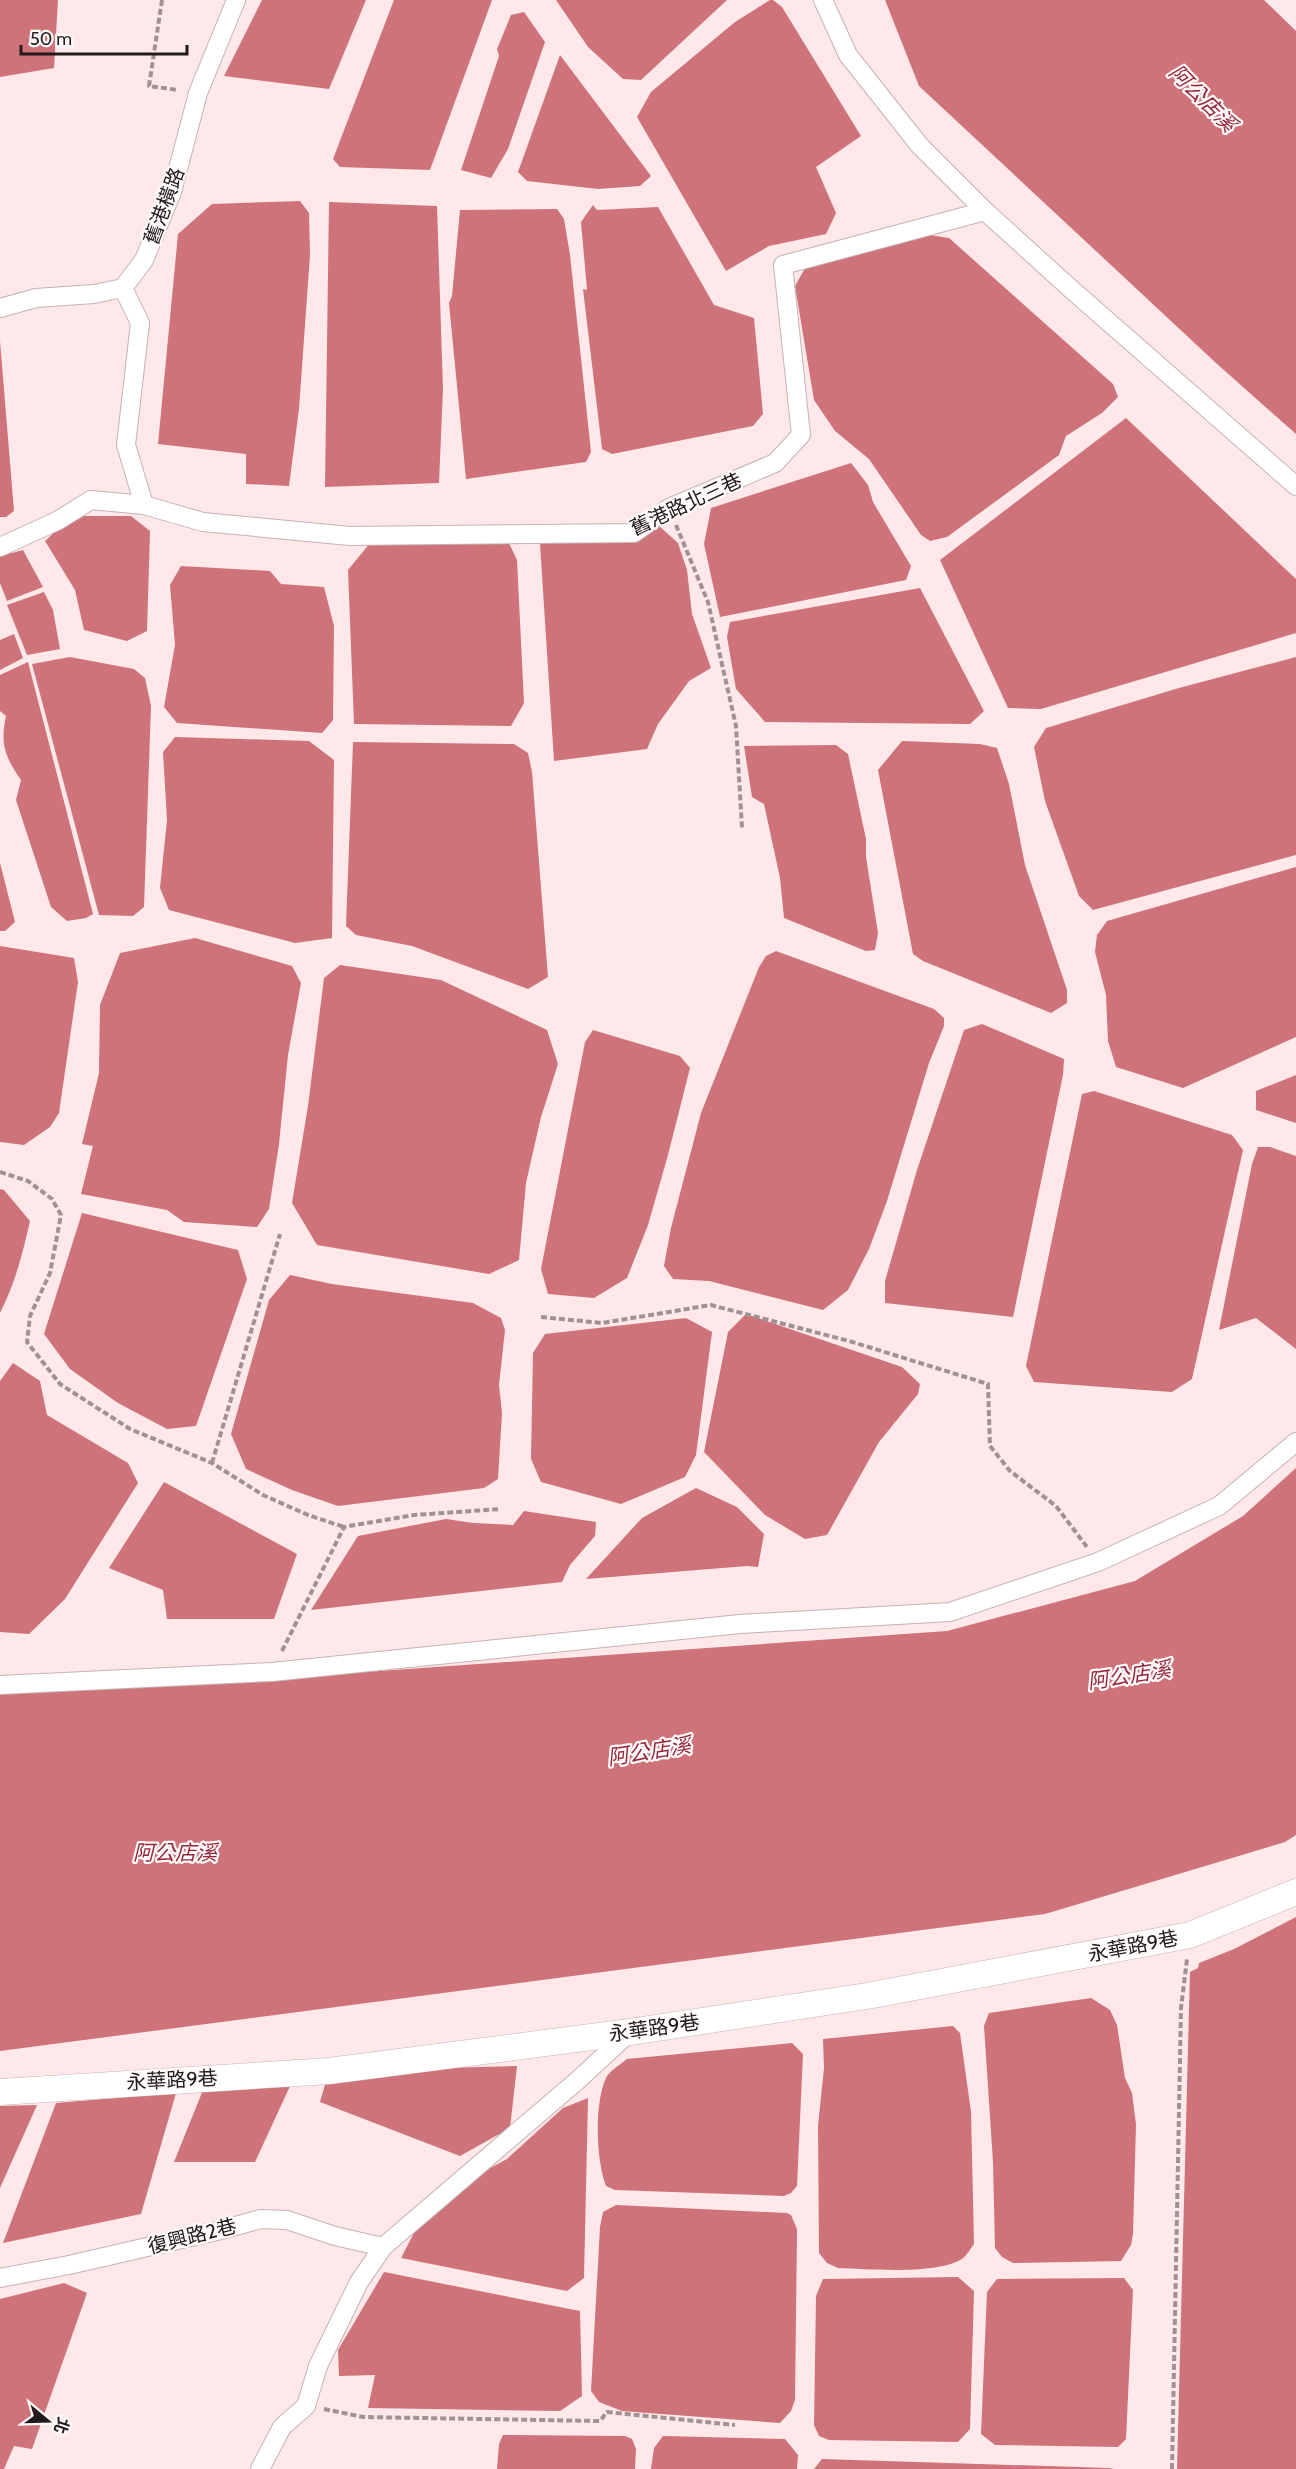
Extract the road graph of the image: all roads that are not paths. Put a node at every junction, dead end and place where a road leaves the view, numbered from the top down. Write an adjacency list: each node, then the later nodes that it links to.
1 (236, 0): 4 (street, 舊港橫路)
2 (823, 0): 3 (street)
3 (985, 211): 6 (street); 7 (street, 舊港路北三巷)
4 (123, 288): 5 (street); 7 (street)
5 (0, 308)
6 (1296, 486)
7 (144, 505): 8 (street, 舊港路北三巷)
8 (0, 546)
9 (1296, 1442): 10 (street)
10 (0, 1685)
11 (1296, 1892): 12 (street, 永華路9巷)
12 (630, 2032): 13 (street, 永華路9巷); 14 (street)
13 (0, 2092)
14 (383, 2247): 15 (street, 復興路2巷); 16 (street)
15 (0, 2278)
16 (260, 2469)

